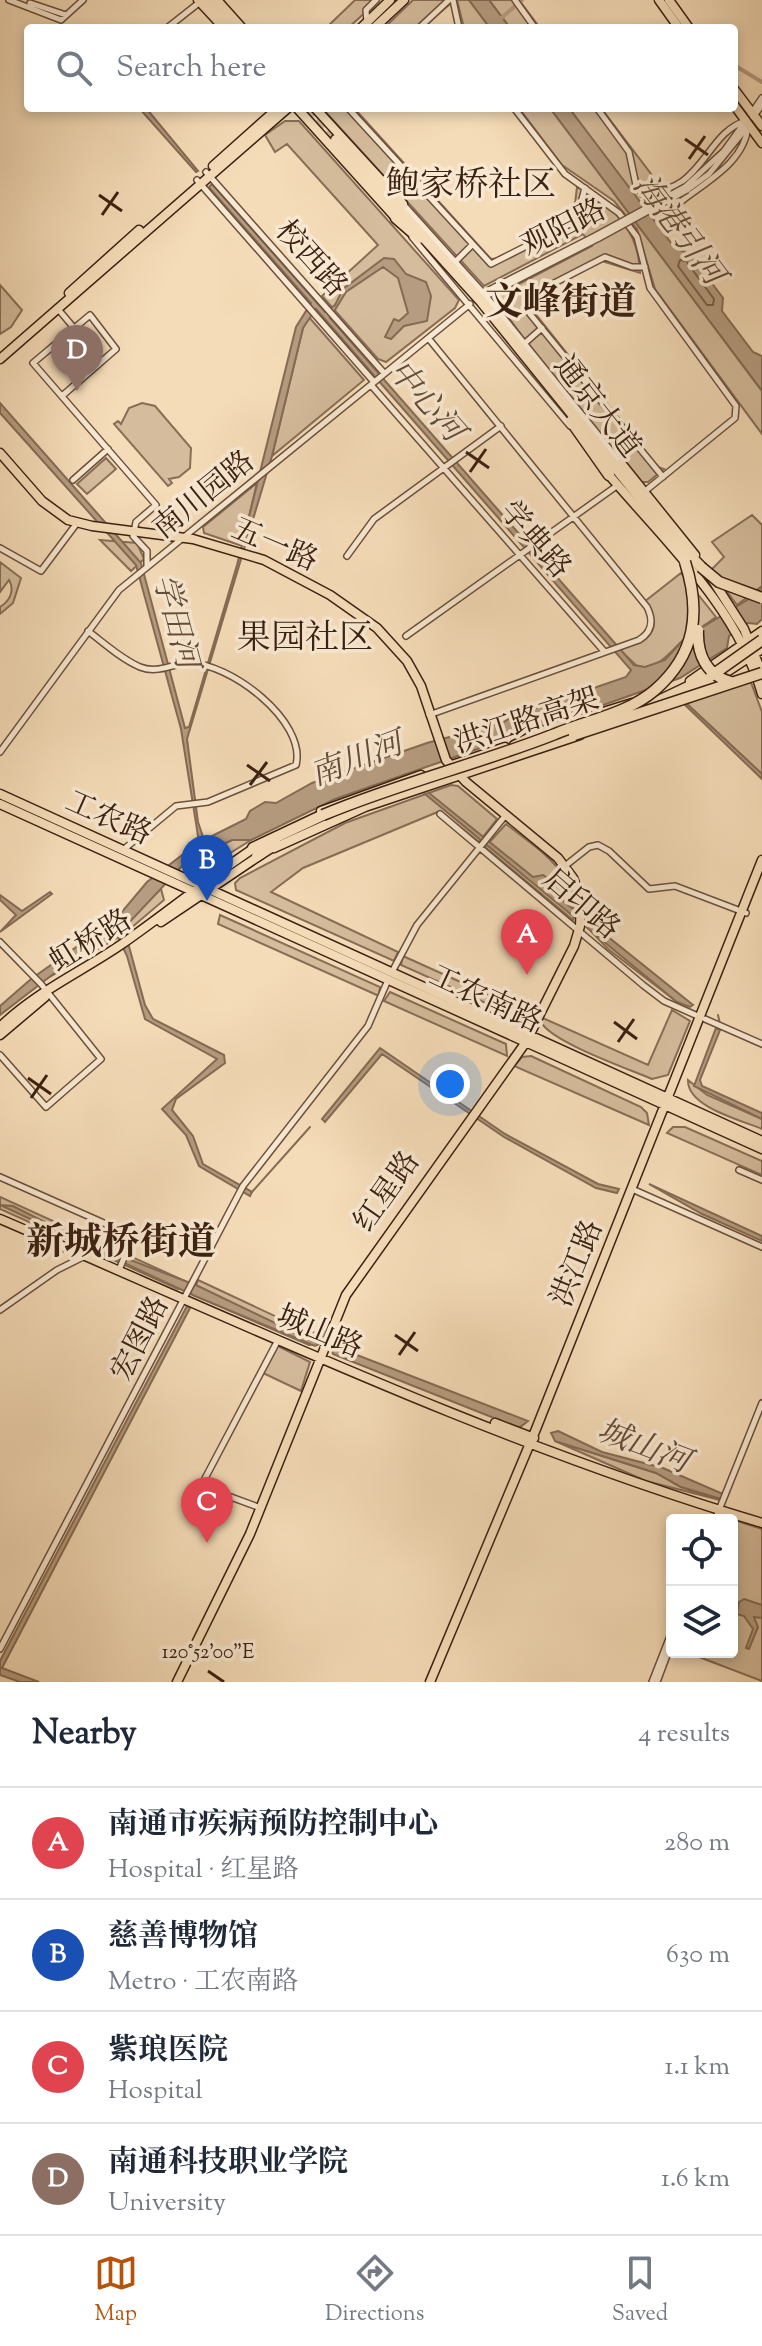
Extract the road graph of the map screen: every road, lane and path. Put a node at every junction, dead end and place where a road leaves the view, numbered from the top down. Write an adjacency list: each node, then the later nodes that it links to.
1 (9, 0): 13 (street)
2 (21, 0): 13 (street)
3 (83, 0): 13 (street)
4 (215, 0): 17 (highway)
5 (376, 0): 18 (street)
6 (390, 0): 19 (main road)
7 (404, 0): 20 (main road)
8 (451, 0): 21 (street); 22 (street)
9 (515, 0): 23 (street)
10 (659, 0): 24 (main road)
11 (669, 0): 25 (main road)
12 (202, 1): 14 (street); 15 (main road); 16 (highway)
13 (67, 15)
14 (172, 24)
15 (221, 24)
16 (232, 24)
17 (234, 24)
18 (367, 24)
19 (369, 24)
20 (370, 24)
21 (424, 24)
22 (458, 24)
23 (532, 24)
24 (676, 24)
25 (686, 24)
26 (738, 94): 37 (main road)
27 (762, 98): 37 (street, 观阳路)
28 (762, 105): 37 (street, 观阳路)
29 (738, 111): 39 (main road)
30 (274, 112): 43 (main road)
31 (283, 112): 43 (main road)
32 (301, 112): 38 (main road)
33 (318, 112): 38 (main road); 47 (main road)
34 (352, 112): 50 (street)
35 (517, 112): 45 (street)
36 (600, 112): 46 (street)
37 (753, 114): 39 (street, 观阳路); 40 (main road)
38 (310, 122): 48 (main road)
39 (747, 123): 42 (main road); 46 (street); 46 (street); 53 (street, 观阳路, bridge)
40 (762, 126)
41 (335, 142): 49 (highway)
42 (762, 143)
43 (208, 174): 44 (main road); 61 (street, 校西路)
44 (199, 182): 55 (main road); 60 (main road); 62 (street, 校西路)
45 (585, 188): 50 (street); 52 (street)
46 (641, 191)
47 (403, 204): 49 (highway); 51 (street)
48 (396, 218): 49 (highway); 54 (street)
49 (426, 240): 68 (highway, 通京大道)
50 (472, 245): 51 (street)
51 (456, 261): 53 (street)
52 (645, 267): 57 (street); 69 (street)
53 (485, 294): 59 (street)
54 (470, 304): 58 (street, 南川园路); 68 (street)
55 (58, 309): 56 (street); 60 (main road)
56 (74, 328): 63 (street); 63 (street)
57 (542, 328): 59 (street); 69 (street)
58 (429, 339): 61 (street, 南川园路); 64 (street)
59 (525, 344): 68 (street)
60 (0, 356)
61 (383, 374): 62 (street, 南川园路)
62 (373, 383): 67 (street, 学典路); 76 (street, 南川园路)
63 (62, 396): 65 (street)
64 (501, 426): 67 (street); 73 (street)
65 (108, 449): 70 (street); 75 (street)
66 (2, 455): 74 (main road, 五一路)
67 (443, 467): 78 (street, 学典路); 79 (street)
68 (614, 468): 71 (main road, 通京大道); 72 (main road, 通京大道); 80 (highway, 通京大道); 82 (highway, 通京大道)
69 (663, 477): 72 (street)
70 (73, 480)
71 (618, 485): 73 (street); 85 (main road, 通京大道)
72 (643, 493): 85 (main road, 通京大道)
73 (574, 517): 78 (street); 95 (street)
74 (76, 525): 75 (main road, 五一路); 77 (street)
75 (134, 534): 76 (main road, 五一路); 81 (street)
76 (183, 538): 81 (street, 南川园路); 95 (main road, 五一路)
77 (0, 548)
78 (522, 555): 88 (street); 90 (street, 学典路)
79 (347, 556)
80 (685, 562): 93 (highway, bridge); 97 (highway, bridge)
81 (145, 567): 86 (street, 南川园路)
82 (701, 567): 83 (highway, bridge); 84 (highway, bridge)
83 (762, 589)
84 (762, 598)
85 (724, 607): 89 (main road, 通京大道)
86 (88, 631): 98 (street, 南川园路); 107 (street)
87 (762, 631): 89 (main road)
88 (406, 636)
89 (746, 644): 91 (main road, 通京大道); 99 (main road)
90 (603, 650)
91 (758, 650): 92 (main road); 94 (main road); 96 (highway, 洪江路高架, bridge); 97 (highway, 洪江路高架, bridge); 100 (main road)
92 (762, 673): 96 (highway, bridge)
93 (762, 680)
94 (762, 694)
95 (431, 715): 99 (main road, 五一路)
96 (621, 719): 104 (highway, 洪江路高架, bridge)
97 (538, 742): 104 (highway, 洪江路高架, bridge)
98 (0, 752)
99 (446, 763): 100 (main road, 五一路); 108 (main road)
100 (458, 776): 105 (main road); 108 (main road)
101 (0, 794): 107 (main road, 工农路)
102 (0, 804): 113 (main road, 工农路)
103 (440, 814): 106 (street, 启印路)
104 (324, 817): 108 (highway, 洪江路高架)
105 (505, 817): 106 (street, 宏图路); 110 (main road); 115 (main road)
106 (481, 845): 115 (street, 启印路); 117 (street, 宏图路)
107 (123, 850): 112 (main road, 工农路)
108 (255, 852): 112 (main road, 虹桥路)
109 (762, 860): 114 (main road, 洪江路)
110 (565, 866): 114 (street); 115 (main road)
111 (762, 871): 114 (main road, 洪江路)
112 (203, 887): 113 (main road, 虹桥路); 117 (main road, 工农南路)
113 (194, 894): 117 (main road, 工农南路); 118 (main road, 虹桥路)
114 (744, 912): 119 (main road, 洪江路)
115 (579, 922): 119 (street, 启印路); 122 (main road, 红星路)
116 (0, 942): 118 (street)
117 (390, 976): 122 (main road, 工农南路); 136 (street, 宏图路)
118 (45, 989): 120 (main road, 虹桥路); 121 (main road, 虹桥路); 124 (street)
119 (703, 1018): 123 (street, 启印路); 125 (main road, 洪江路)
120 (0, 1027)
121 (0, 1035)
122 (526, 1037): 125 (main road, 工农南路); 139 (main road, 红星路)
123 (762, 1044)
124 (0, 1055)
125 (669, 1102): 126 (main road, 工农南路); 127 (main road, 工农南路); 131 (main road, 洪江路)
126 (762, 1141)
127 (762, 1149)
128 (739, 1170): 130 (street)
129 (0, 1177): 135 (street)
130 (762, 1180)
131 (634, 1189): 133 (street); 142 (main road, 洪江路)
132 (0, 1217): 134 (main road, 城山路)
133 (762, 1247)
134 (86, 1255): 135 (main road, 城山路); 137 (street)
135 (120, 1267): 136 (main road, 城山路)
136 (186, 1296): 138 (main road, 城山路); 139 (main road, 城山路); 146 (street, 宏图路)
137 (0, 1310)
138 (278, 1340): 139 (main road, 城山路); 143 (street)
139 (319, 1356): 142 (main road, 城山路); 143 (main road, 红星路); 149 (main road, 红星路)
140 (762, 1403): 144 (street)
141 (762, 1412): 144 (street)
142 (533, 1441): 144 (main road, 城山路); 150 (main road, 洪江路)
143 (258, 1507): 149 (main road, 红星路)
144 (719, 1512): 145 (main road, 城山路)
145 (762, 1521)
146 (0, 1649)
147 (666, 1649): 151 (street)
148 (666, 1656): 151 (street)
149 (176, 1682)
150 (432, 1682)
151 (655, 1682)

